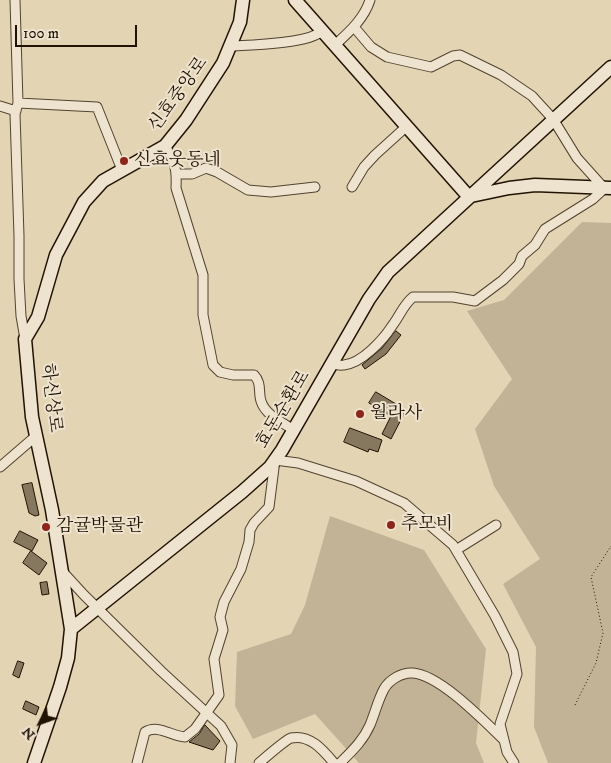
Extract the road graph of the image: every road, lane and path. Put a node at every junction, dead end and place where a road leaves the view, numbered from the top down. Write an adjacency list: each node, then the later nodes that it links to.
1 (15, 0): 11 (street, 하신상로)
2 (243, 0): 8 (street, 신효중앙로)
3 (295, 0): 6 (street)
4 (370, 0): 5 (street)
5 (354, 27): 7 (street); 12 (street)
6 (322, 31): 7 (street); 8 (street)
7 (335, 45): 13 (street)
8 (230, 46): 14 (street, 신효중앙로)
9 (611, 66): 12 (street, 효돈순환로)
10 (0, 106): 11 (street)
11 (17, 107): 15 (street); 21 (street, 하신상로)
12 (553, 119): 19 (street); 20 (street, 효돈순환로)
13 (407, 126): 18 (street); 20 (street)
14 (165, 146): 15 (street, 신효중앙로); 16 (street)
15 (122, 170): 21 (street, 신효중앙로)
16 (177, 174): 17 (street); 23 (street)
17 (314, 187)
18 (352, 187)
19 (606, 187): 20 (street); 22 (street)
20 (469, 197): 22 (street, 효돈순환로)
21 (26, 339): 24 (street, 하신상로)
22 (332, 364): 23 (street, 효돈순환로)
23 (294, 430): 25 (street, 효돈순환로)
24 (36, 436): 26 (street); 30 (street, 하신상로)
25 (275, 460): 29 (street); 31 (street, 효돈순환로); 34 (street)
26 (0, 467)
27 (496, 525): 29 (street)
28 (611, 546): 33 (path)
29 (456, 550): 35 (street)
30 (62, 570): 31 (street); 32 (street, 하신상로)
31 (97, 608): 32 (street, 효돈순환로); 34 (street)
32 (71, 629): 36 (street, 하신상로)
33 (575, 705)
34 (206, 712): 37 (street); 38 (street)
35 (504, 740): 41 (street); 42 (street)
36 (34, 763)
37 (137, 763)
38 (230, 763)
39 (259, 763): 40 (street)
40 (334, 763)
41 (340, 763)
42 (514, 763)

